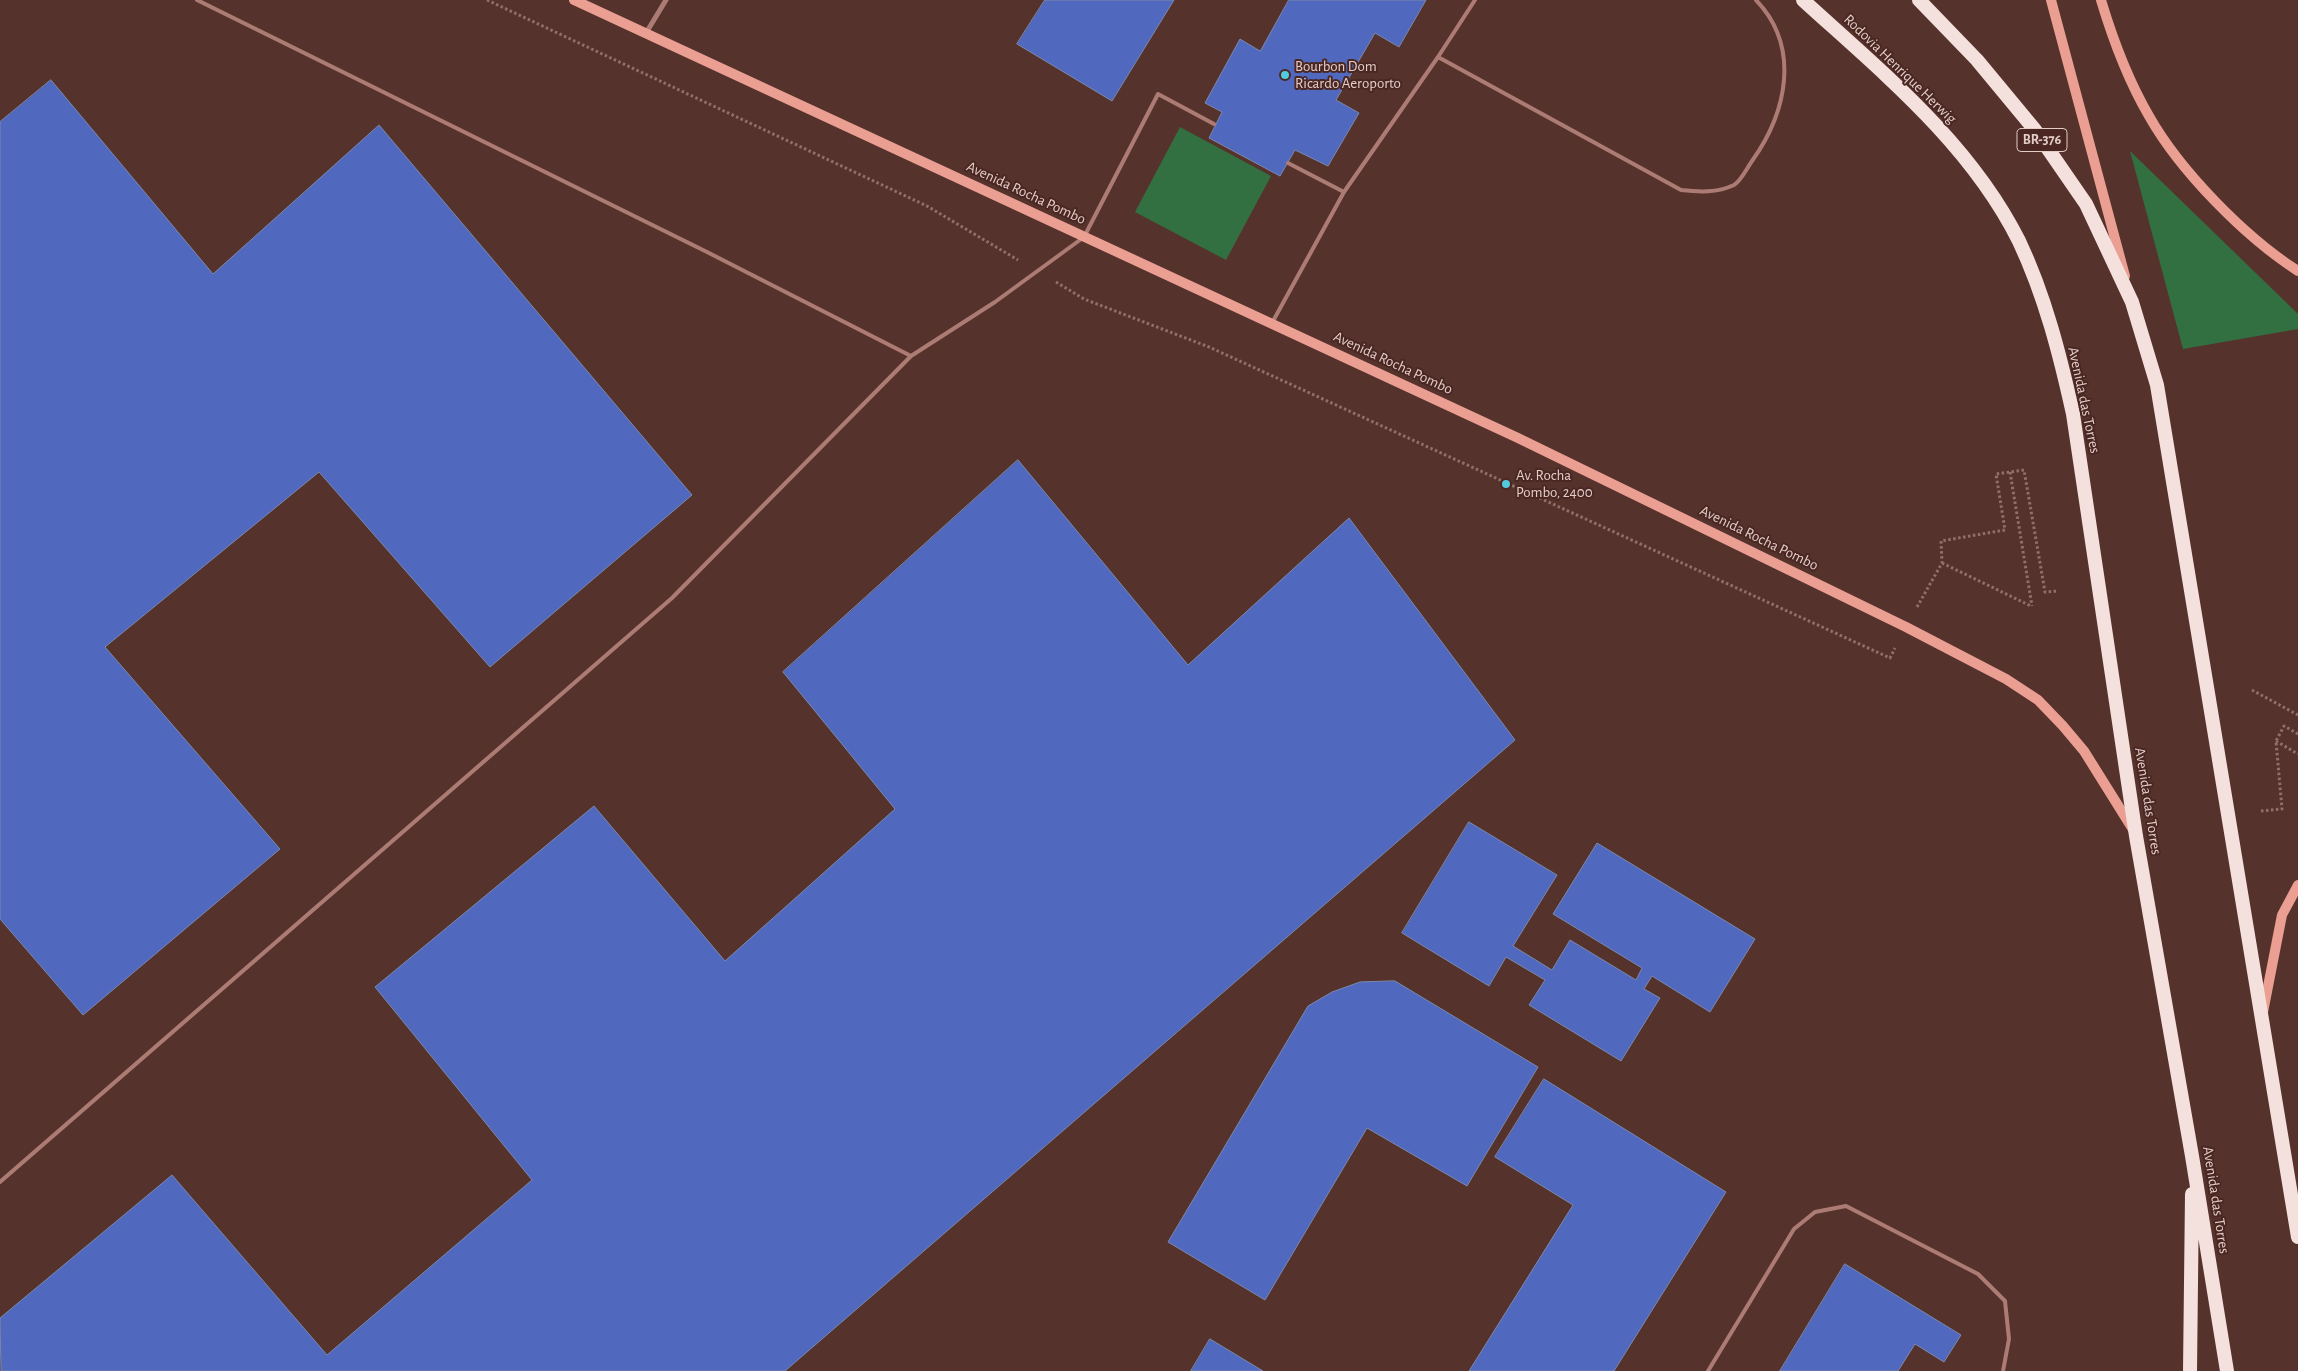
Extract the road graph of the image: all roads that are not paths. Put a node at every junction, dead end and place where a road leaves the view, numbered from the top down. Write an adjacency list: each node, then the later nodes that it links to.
1 (197, 0): 20 (lane)
2 (574, 0): 10 (main road, Avenida Rocha Pombo)
3 (666, 0): 10 (street)
4 (1475, 0): 11 (lane)
5 (1756, 0): 11 (lane)
6 (1803, 0): 16 (highway, Rodovia Henrique Herwig)
7 (1920, 0): 18 (highway, BR-376)
8 (2051, 0): 18 (main road)
9 (2101, 0): 17 (main road)
10 (646, 33): 15 (main road, Avenida Rocha Pombo)
11 (1438, 57): 14 (lane)
12 (1214, 124): 15 (lane)
13 (1288, 163): 14 (lane)
14 (1344, 192): 19 (lane)
15 (1084, 237): 19 (main road, Avenida Rocha Pombo); 20 (lane)
16 (2018, 241): 21 (highway, Avenida das Torres)
17 (2298, 271)
18 (2132, 302): 23 (highway)
19 (1272, 324): 21 (main road, Avenida Rocha Pombo)
20 (911, 356): 25 (lane)
21 (2136, 836): 24 (highway, Avenida das Torres)
22 (2298, 885): 23 (main road)
23 (2263, 1015): 26 (highway)
24 (2192, 1156): 29 (highway); 30 (highway, Avenida das Torres)
25 (0, 1182)
26 (2298, 1237)
27 (1708, 1371): 28 (lane)
28 (2003, 1371)
29 (2190, 1371)
30 (2227, 1371)

